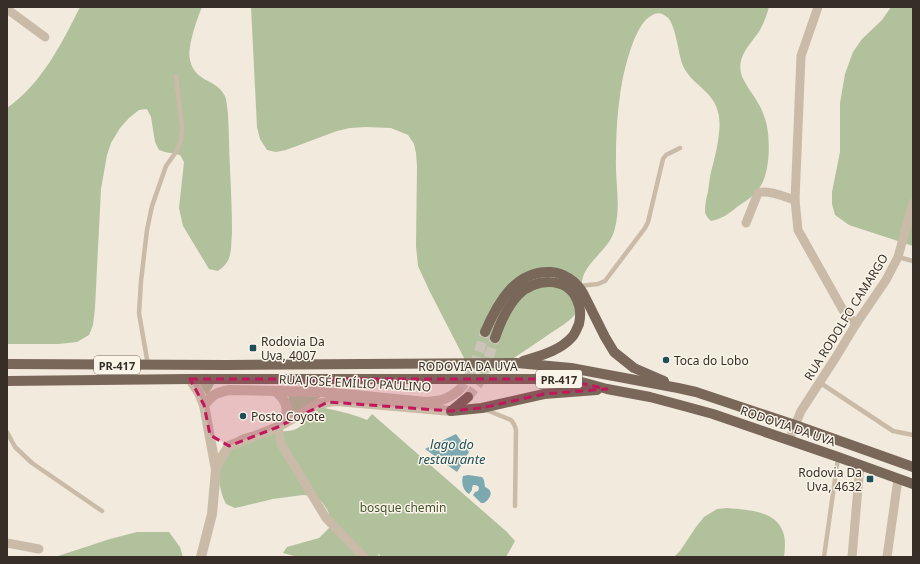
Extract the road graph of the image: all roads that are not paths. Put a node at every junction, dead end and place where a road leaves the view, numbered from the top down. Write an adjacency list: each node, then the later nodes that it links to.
1 (818, 7): 6 (street)
2 (7, 9): 3 (street)
3 (45, 37)
4 (176, 76): 17 (lane)
5 (680, 148): 11 (lane)
6 (795, 200): 8 (street); 12 (street)
7 (913, 203): 9 (street, RUA RODOLFO CAMARGO)
8 (746, 223)
9 (898, 258): 10 (lane); 12 (street, RUA RODOLFO CAMARGO)
10 (913, 261)
11 (579, 286): 13 (main road); 21 (main road)
12 (856, 324): 20 (street, RUA RODOLFO CAMARGO)
13 (485, 332)
14 (495, 338): 15 (main road)
15 (517, 363): 17 (main road, RODOVIA DA UVA / PR-417); 21 (main road, RODOVIA DA UVA / PR-417)
16 (7, 364): 17 (main road, RODOVIA DA UVA / PR-417)
17 (148, 365)
18 (190, 379): 19 (main road, RODOVIA DA UVA / PR-417); 22 (main road, RODOVIA DA UVA / PR-417); 26 (street)
19 (7, 380)
20 (819, 382): 29 (street, RUA RODOLFO CAMARGO); 33 (lane)
21 (678, 388): 29 (main road, RODOVIA DA UVA / PR-417)
22 (607, 389): 27 (main road); 34 (main road, RODOVIA DA UVA / PR-417)
23 (458, 391): 24 (street, RUA JOSÉ EMÍLIO PAULINO)
24 (276, 392): 26 (street, RUA JOSÉ EMÍLIO PAULINO); 30 (street)
25 (468, 397): 28 (main road)
26 (204, 405): 32 (street)
27 (482, 408): 28 (main road); 42 (lane)
28 (451, 411): 30 (street, RUA JOSÉ EMÍLIO PAULINO)
29 (795, 425): 34 (street, RUA RODOLFO CAMARGO); 38 (main road, RODOVIA DA UVA / PR-417)
30 (278, 427): 35 (street, RUA JOSÉ EMÍLIO PAULINO); 47 (street)
31 (7, 432): 43 (lane)
32 (210, 435): 35 (street); 39 (street)
33 (913, 435)
34 (790, 440): 36 (main road, RODOVIA DA UVA / PR-417)
35 (229, 446): 39 (street)
36 (838, 457): 37 (main road, RODOVIA DA UVA / PR-417); 48 (lane)
37 (860, 465): 40 (main road, RODOVIA DA UVA / PR-417); 49 (street)
38 (913, 467)
39 (216, 470): 46 (street)
40 (898, 479): 41 (main road, RODOVIA DA UVA / PR-417); 50 (street)
41 (913, 484)
42 (515, 506)
43 (102, 511)
44 (7, 543): 45 (street)
45 (38, 549)
46 (201, 557)
47 (364, 557)
48 (824, 557)
49 (852, 557)
50 (888, 557)

